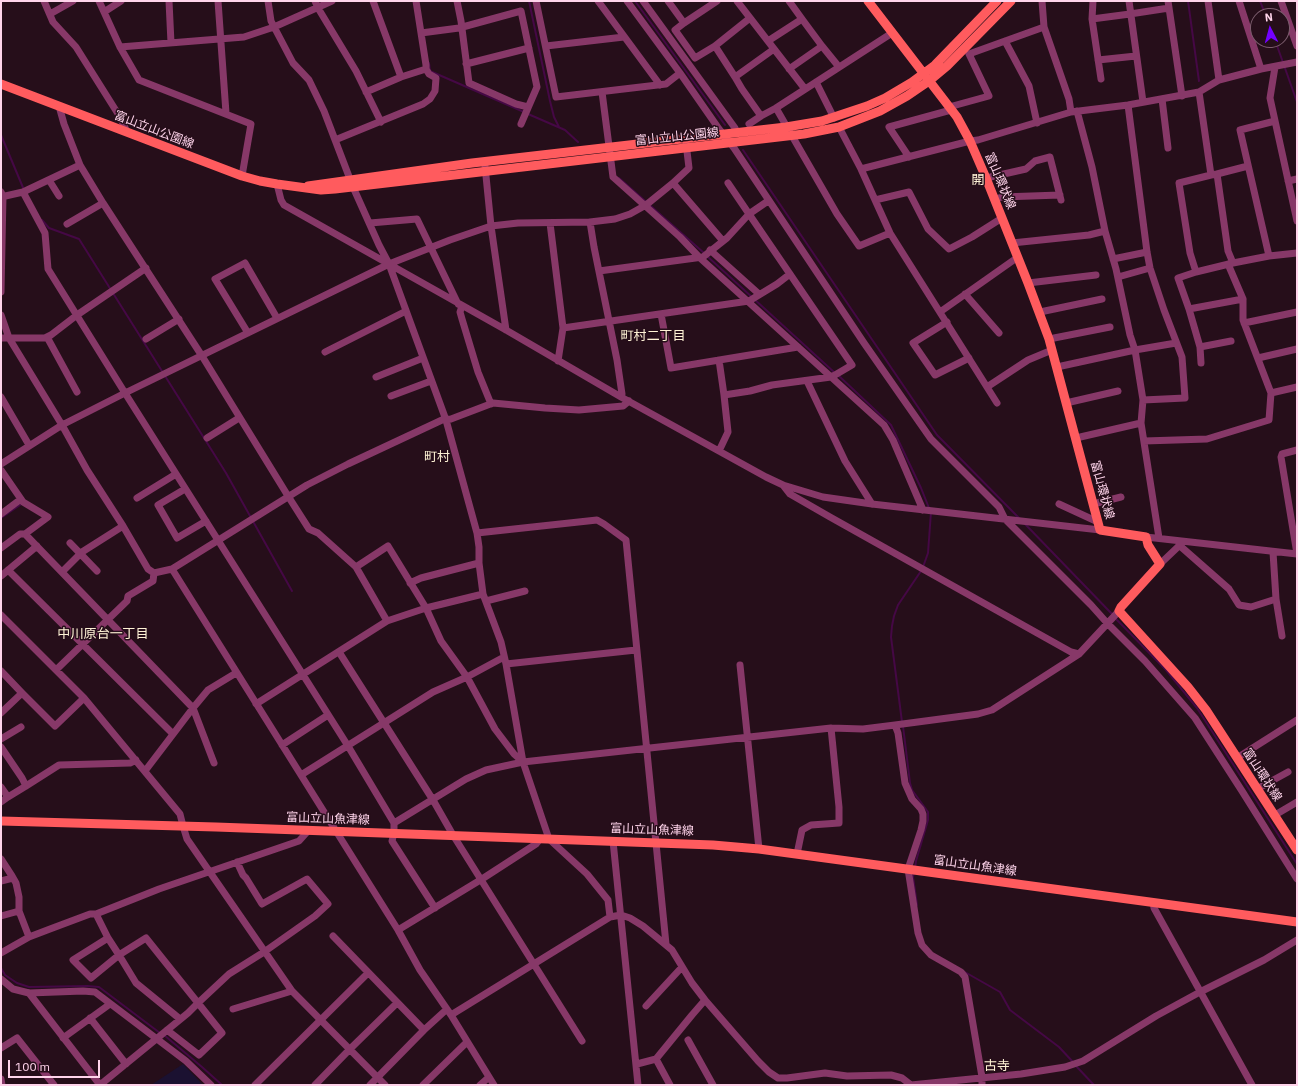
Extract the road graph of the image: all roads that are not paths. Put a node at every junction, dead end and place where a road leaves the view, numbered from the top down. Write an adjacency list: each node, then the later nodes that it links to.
1 (44, 1): 32 (street)
2 (73, 1): 32 (street)
3 (99, 1): 31 (street)
4 (120, 1): 31 (street)
5 (168, 1): 47 (street)
6 (218, 1): 44 (street)
7 (268, 1): 39 (street)
8 (332, 1): 29 (street)
9 (372, 1): 65 (street)
10 (416, 1): 41 (street)
11 (457, 1): 38 (street)
12 (536, 1): 48 (street)
13 (598, 1): 43 (street)
14 (627, 1): 64 (street)
15 (643, 1): 96 (street)
16 (668, 1): 37 (street)
17 (737, 1): 34 (street)
18 (789, 1): 35 (street)
19 (998, 1): 67 (main road, 富山立山公園線)
20 (1011, 1): 67 (main road, 富山立山公園線)
21 (1042, 1): 40 (street)
22 (1093, 1): 36 (street)
23 (1128, 1): 33 (street)
24 (1208, 1): 69 (street)
25 (1239, 1): 62 (street)
26 (1282, 1): 51 (street)
27 (715, 2): 37 (street)
28 (870, 2): 42 (main road, 富山環状線)
29 (317, 4): 39 (street); 74 (street)
30 (1169, 4): 33 (street); 77 (street)
31 (104, 12): 52 (street)
32 (50, 14): 97 (street)
33 (1130, 14): 36 (street); 55 (street)
34 (750, 18): 45 (street); 49 (street)
35 (802, 19): 45 (street); 50 (street)
36 (1092, 19): 56 (street)
37 (684, 23): 49 (street)
38 (462, 26): 41 (street); 53 (street); 58 (street)
39 (274, 27): 44 (street); 100 (street)
40 (1044, 27): 46 (street); 85 (street)
41 (421, 33): 61 (street)
42 (892, 33): 59 (street); 67 (main road, 富山環状線)
43 (624, 37): 48 (street); 72 (street)
44 (221, 39): 47 (street); 86 (street)
45 (768, 41): 54 (street)
46 (1005, 41): 84 (street); 91 (street)
47 (171, 43): 52 (street)
48 (546, 46): 75 (street)
49 (715, 46): 66 (street)
50 (822, 46): 59 (street); 63 (street)
51 (1297, 46)
52 (120, 47): 86 (street)
53 (529, 48): 58 (street); 82 (street)
54 (774, 49): 63 (street); 66 (street)
55 (1136, 56): 56 (street); 79 (street)
56 (1098, 60): 68 (street)
57 (1297, 62): 60 (street)
58 (466, 64): 82 (street)
59 (840, 67): 70 (street)
60 (1275, 67): 62 (street); 89 (street)
61 (426, 69): 65 (street); 90 (street)
62 (1261, 69): 69 (street)
63 (789, 70): 73 (street)
64 (680, 73): 72 (street); 98 (street)
65 (401, 77): 74 (street)
66 (735, 77): 87 (street)
67 (927, 77): 84 (main road, 富山環状線); 88 (main road, 富山立山公園線); 95 (main road, 富山立山公園線)
68 (1100, 79)
69 (1219, 80): 76 (street)
70 (816, 82): 73 (street); 88 (street)
71 (1, 84): 81 (main road, 富山立山公園線)
72 (660, 85): 75 (street)
73 (805, 90): 83 (street)
74 (366, 92): 90 (street)
75 (602, 92): 105 (street)
76 (1199, 92): 77 (street); 111 (street)
77 (1182, 96): 78 (street)
78 (1162, 99): 79 (street); 104 (street)
79 (1143, 102): 80 (street)
80 (1128, 105): 85 (street); 143 (street)
81 (59, 106): 97 (main road, 富山立山公園線); 107 (street)
82 (528, 107): 92 (street)
83 (776, 108): 87 (street); 94 (street)
84 (950, 109): 101 (main road, 富山環状線); 106 (street)
85 (1074, 112): 91 (street); 137 (street)
86 (226, 113): 112 (street)
87 (761, 116): 93 (street)
88 (834, 118): 94 (main road, 富山立山公園線)
89 (1275, 121): 109 (street); 116 (street)
90 (380, 122): 100 (street)
91 (1037, 123): 101 (street)
92 (521, 124)
93 (749, 124)
94 (786, 127): 98 (main road, 富山立山公園線); 99 (street)
95 (839, 127): 99 (main road, 富山立山公園線); 110 (street)
96 (735, 128)
97 (127, 132): 112 (main road, 富山立山公園線)
98 (723, 135): 102 (main road, 富山立山公園線); 103 (street)
99 (792, 136): 103 (main road, 富山立山公園線); 138 (street)
100 (335, 140): 120 (street)
101 (970, 141): 106 (street); 113 (main road, 富山環状線)
102 (686, 143): 103 (main road, 富山立山公園線); 105 (main road, 富山立山公園線); 117 (street)
103 (730, 143): 126 (street)
104 (1168, 148)
105 (609, 152): 108 (main road, 富山立山公園線); 128 (street)
106 (909, 157): 110 (street)
107 (80, 165): 115 (street); 127 (street)
108 (485, 166): 120 (main road, 富山立山公園線); 136 (street)
109 (1248, 166): 111 (street); 145 (street)
110 (861, 169): 125 (street)
111 (1214, 174): 150 (street); 154 (street)
112 (242, 176): 119 (main road, 富山立山公園線)
113 (986, 178): 124 (main road, 富山環状線); 124 (street)
114 (1297, 179): 116 (street)
115 (49, 180): 121 (street); 123 (street)
116 (1288, 181): 131 (street)
117 (673, 183): 128 (street); 139 (street)
118 (728, 183): 129 (street)
119 (277, 184): 120 (main road, 富山立山公園線); 149 (street)
120 (351, 184): 135 (street)
121 (23, 192): 122 (street); 173 (street)
122 (2, 195): 159 (street)
123 (59, 196)
124 (995, 199): 130 (main road, 富山環状線)
125 (875, 200): 130 (street); 138 (street)
126 (768, 201): 129 (street); 247 (street)
127 (103, 203): 134 (street); 151 (street)
128 (643, 206): 132 (street); 147 (street)
129 (749, 214): 139 (street); 155 (street)
130 (1002, 218): 140 (main road, 富山環状線)
131 (1297, 221)
132 (590, 222): 133 (street); 153 (street)
133 (550, 223): 136 (street); 180 (street)
134 (67, 224)
135 (370, 224): 141 (street); 149 (street)
136 (491, 226): 141 (street); 181 (street)
137 (1105, 231): 140 (street); 148 (street)
138 (890, 233): 168 (street)
139 (723, 241): 142 (street)
140 (1012, 242): 146 (main road, 富山環状線)
141 (432, 248): 149 (street); 165 (street)
142 (710, 250): 147 (street); 160 (street)
143 (1147, 252): 148 (street); 152 (street)
144 (1297, 253): 145 (street)
145 (1269, 256): 150 (street)
146 (1018, 257): 158 (main road, 富山環状線); 161 (street)
147 (700, 258): 153 (street); 164 (street)
148 (1113, 259): 157 (street)
149 (389, 264): 165 (street); 167 (street); 174 (street)
150 (1230, 264): 154 (street); 163 (street)
151 (146, 268): 173 (street); 175 (street)
152 (1150, 268): 157 (street); 189 (street)
153 (599, 271): 176 (street)
154 (1196, 272): 166 (street)
155 (790, 274): 160 (street); 205 (street)
156 (1096, 275): 158 (street)
157 (1118, 277): 194 (street)
158 (1028, 283): 169 (main road, 富山環状線)
159 (1, 292)
160 (759, 294): 164 (street)
161 (965, 294): 168 (street); 183 (street)
162 (1102, 299): 169 (street)
163 (1243, 299): 166 (street); 178 (street)
164 (749, 301): 171 (street); 190 (street)
165 (460, 305): 181 (street); 222 (street)
166 (1188, 309): 191 (street)
167 (406, 311): 195 (street); 197 (street)
168 (940, 312): 177 (street)
169 (1040, 312): 186 (main road, 富山環状線)
170 (1297, 312): 178 (street)
171 (661, 314): 176 (street); 201 (street)
172 (1, 315): 185 (street)
173 (77, 315): 184 (street); 212 (street)
174 (277, 318): 182 (street); 182 (street)
175 (178, 319): 187 (street); 196 (street)
176 (609, 321): 180 (street); 217 (street)
177 (947, 322): 198 (street); 198 (street)
178 (1244, 323): 199 (street)
179 (1110, 327): 186 (street)
180 (563, 328): 200 (street)
181 (506, 330): 200 (street)
182 (248, 333): 196 (street)
183 (999, 333)
184 (47, 337): 185 (street); 211 (street)
185 (5, 338): 226 (street)
186 (1049, 338): 193 (main road, 富山環状線)
187 (146, 339)
188 (1231, 341): 191 (street)
189 (1176, 342): 194 (street); 218 (street)
190 (798, 347): 201 (street); 205 (street)
191 (1200, 347): 202 (street)
192 (1297, 349): 199 (street)
193 (1052, 350): 203 (main road, 富山環状線); 208 (street)
194 (1135, 350): 203 (street); 218 (street)
195 (324, 352)
196 (202, 356): 212 (street); 223 (street)
197 (423, 358): 204 (street); 207 (street)
198 (969, 358): 208 (street)
199 (1258, 358): 213 (street)
200 (558, 360): 217 (street)
201 (719, 360): 214 (street)
202 (1201, 363)
203 (1057, 367): 221 (main road, 富山環状線)
204 (376, 377)
205 (830, 377): 206 (street); 245 (street)
206 (807, 380): 214 (street); 242 (street)
207 (431, 381): 215 (street); 224 (street)
208 (987, 388): 220 (street)
209 (1297, 388): 213 (street)
210 (1118, 391): 221 (street)
211 (77, 392)
212 (125, 393): 226 (street); 235 (street)
213 (1271, 393): 229 (street)
214 (724, 395): 232 (street)
215 (391, 396)
216 (1, 397): 230 (street)
217 (621, 397): 219 (street)
218 (1143, 400): 225 (street)
219 (629, 401): 222 (street); 232 (street)
220 (997, 403)
221 (1066, 403): 228 (main road, 富山環状線)
222 (491, 404): 224 (street)
223 (239, 418): 227 (street); 238 (street)
224 (446, 420): 238 (street); 252 (street)
225 (1141, 423): 228 (street); 229 (street)
226 (62, 426): 230 (street); 250 (street)
227 (207, 438)
228 (1076, 438): 244 (main road, 富山環状線)
229 (1144, 441): 255 (street)
230 (29, 445): 233 (street)
231 (1297, 450): 249 (street)
232 (719, 451): 236 (street)
233 (1, 464)
234 (1, 470): 241 (street)
235 (176, 474): 237 (street); 240 (street)
236 (783, 485): 242 (street); 288 (street)
237 (186, 489): 248 (street); 248 (street)
238 (288, 496): 256 (street); 266 (street)
239 (1121, 497): 244 (street)
240 (138, 498)
241 (20, 499): 246 (street); 253 (street)
242 (872, 504): 245 (street)
243 (1059, 504): 251 (street)
244 (1093, 504): 251 (main road, 富山環状線)
245 (923, 510): 247 (street)
246 (1, 514)
247 (1005, 519): 251 (street); 283 (street)
248 (206, 521): 256 (street)
249 (1294, 523): 263 (street)
250 (123, 526): 262 (street); 271 (street)
251 (1099, 526): 254 (main road, 富山環状線)
252 (477, 533): 264 (street); 286 (street)
253 (25, 534): 259 (street); 260 (street)
254 (1146, 536): 255 (street); 265 (main road)
255 (1159, 538): 258 (street)
256 (218, 540): 267 (street); 294 (street)
257 (70, 543): 262 (street)
258 (1181, 543): 261 (street); 265 (street); 276 (street)
259 (37, 546): 268 (street); 270 (street)
260 (1, 548)
261 (1273, 552): 263 (street); 276 (street)
262 (81, 554): 269 (street); 270 (street)
263 (1297, 554)
264 (479, 563): 273 (street); 275 (street)
265 (1160, 564): 279 (main road)
266 (356, 567): 273 (street); 282 (street)
267 (172, 568): 271 (street); 293 (street)
268 (8, 570): 272 (street); 285 (street)
269 (97, 571)
270 (62, 572): 281 (street)
271 (154, 573): 281 (street)
272 (1, 576)
273 (410, 583): 278 (street)
274 (525, 591): 277 (street)
275 (484, 594): 277 (street); 278 (street)
276 (1276, 599): 284 (street)
277 (486, 601): 289 (street)
278 (426, 608): 282 (street); 295 (street)
279 (1118, 612): 283 (street); 314 (main road, 富山環状線)
280 (1, 615): 291 (street)
281 (108, 620): 285 (street); 299 (street)
282 (387, 621): 287 (street)
283 (1109, 622): 288 (street); 348 (street)
284 (1282, 636)
285 (82, 645): 291 (street); 307 (street)
286 (636, 650): 289 (street); 313 (street)
287 (339, 652): 294 (street); 303 (street)
288 (1079, 654): 304 (street)
289 (505, 661): 295 (street); 316 (street)
290 (740, 665): 308 (street)
291 (56, 670): 297 (street)
292 (1, 671): 296 (street)
293 (236, 673): 298 (street); 299 (street)
294 (302, 675): 298 (street); 301 (street)
295 (467, 677): 303 (street); 316 (street)
296 (22, 693): 297 (street); 300 (street)
297 (84, 698): 315 (street)
298 (256, 704): 310 (street)
299 (193, 708): 307 (street); 317 (street)
300 (1, 713)
301 (328, 716): 310 (street); 311 (street)
302 (1297, 720): 314 (street)
303 (384, 723): 311 (street); 325 (street)
304 (895, 725): 306 (street); 344 (street)
305 (21, 727): 309 (street)
306 (831, 728): 308 (street); 341 (street)
307 (173, 734): 318 (street)
308 (747, 737): 313 (street); 339 (street)
309 (1, 739)
310 (282, 744): 320 (street)
311 (348, 746): 320 (street); 330 (street)
312 (1, 748): 321 (street)
313 (646, 748): 316 (street); 338 (street)
314 (1237, 758): 323 (main road, 富山環状線)
315 (136, 760): 318 (street); 321 (street)
316 (523, 762): 325 (street); 336 (street)
317 (214, 763)
318 (145, 771): 331 (street)
319 (1288, 772): 323 (street)
320 (301, 775): 333 (street)
321 (26, 786): 324 (street)
322 (1, 787): 324 (street)
323 (1257, 789): 328 (main road, 富山環状線)
324 (8, 797): 326 (street)
325 (433, 800): 330 (street); 335 (street)
326 (1, 802)
327 (1297, 802): 328 (street)
328 (1275, 815): 340 (main road, 富山環状線)
329 (1, 821): 331 (main road, 富山立山魚津線)
330 (394, 823): 334 (street)
331 (183, 826): 332 (main road, 富山立山魚津線); 345 (street)
332 (308, 831): 333 (main road, 富山立山魚津線); 343 (street)
333 (336, 831): 334 (main road, 富山立山魚津線); 358 (street)
334 (394, 834): 335 (main road, 富山立山魚津線); 351 (street)
335 (453, 835): 336 (main road, 富山立山魚津線); 347 (street)
336 (545, 839): 337 (main road, 富山立山魚津線); 347 (street); 356 (street)
337 (613, 841): 338 (main road, 富山立山魚津線); 354 (street)
338 (656, 842): 339 (main road, 富山立山魚津線); 363 (street)
339 (759, 849): 341 (main road, 富山立山魚津線)
340 (1297, 849)
341 (797, 854): 344 (main road, 富山立山魚津線)
342 (1, 859): 346 (street)
343 (237, 862): 345 (street); 364 (street)
344 (908, 869): 350 (main road, 富山立山魚津線); 399 (street)
345 (210, 871): 353 (street); 364 (street)
346 (13, 878): 349 (street); 352 (street)
347 (482, 879): 351 (street); 367 (street)
348 (1297, 879)
349 (1, 881)
350 (1153, 902): 357 (main road, 富山立山魚津線); 372 (street)
351 (435, 908): 358 (street)
352 (20, 911): 355 (street); 360 (street)
353 (96, 914): 360 (street); 361 (street)
354 (621, 915): 356 (street); 363 (street); 395 (street)
355 (1, 916)
356 (610, 917): 367 (street)
357 (1297, 922)
358 (398, 930): 380 (street)
359 (333, 936): 369 (street)
360 (29, 937): 365 (street)
361 (108, 938): 366 (street); 366 (street)
362 (1297, 940): 372 (street)
363 (666, 944): 368 (street)
364 (264, 952): 371 (street); 375 (street)
365 (1, 953)
366 (118, 955): 375 (street); 382 (street)
367 (534, 964): 380 (street); 389 (street)
368 (682, 967): 374 (street); 378 (street)
369 (368, 972): 376 (street); 383 (street)
370 (1, 979): 373 (street)
371 (292, 992): 379 (street); 383 (street)
372 (1200, 992): 399 (street); 414 (street)
373 (29, 993): 377 (street); 386 (street)
374 (705, 1000): 393 (street); 399 (street)
375 (198, 1003): 382 (street); 385 (street)
376 (397, 1003): 384 (street); 392 (street)
377 (110, 1004): 381 (street); 387 (street)
378 (646, 1006)
379 (233, 1009)
380 (449, 1012): 384 (street); 390 (street)
381 (90, 1018): 386 (street); 394 (street)
382 (180, 1019): 385 (street)
383 (321, 1020): 392 (street); 404 (street)
384 (424, 1030): 396 (street)
385 (166, 1031): 387 (street)
386 (63, 1038): 402 (street)
387 (158, 1038): 394 (street); 403 (street)
388 (688, 1040): 413 (street)
389 (582, 1041)
390 (467, 1042): 397 (street); 408 (street)
391 (1, 1048): 401 (street)
392 (349, 1050): 396 (street); 405 (street)
393 (656, 1059): 395 (street); 412 (street)
394 (126, 1064): 402 (street)
395 (637, 1064): 411 (street)
396 (378, 1077): 406 (street); 407 (street)
397 (489, 1077): 409 (street); 410 (street)
398 (1, 1079): 400 (street)
399 (982, 1081)
400 (2, 1085)
401 (54, 1085)
402 (100, 1085)
403 (211, 1085)
404 (255, 1085)
405 (315, 1085)
406 (370, 1085)
407 (385, 1085)
408 (423, 1085)
409 (480, 1085)
410 (494, 1085)
411 (638, 1085)
412 (670, 1085)
413 (713, 1085)
414 (1252, 1085)

